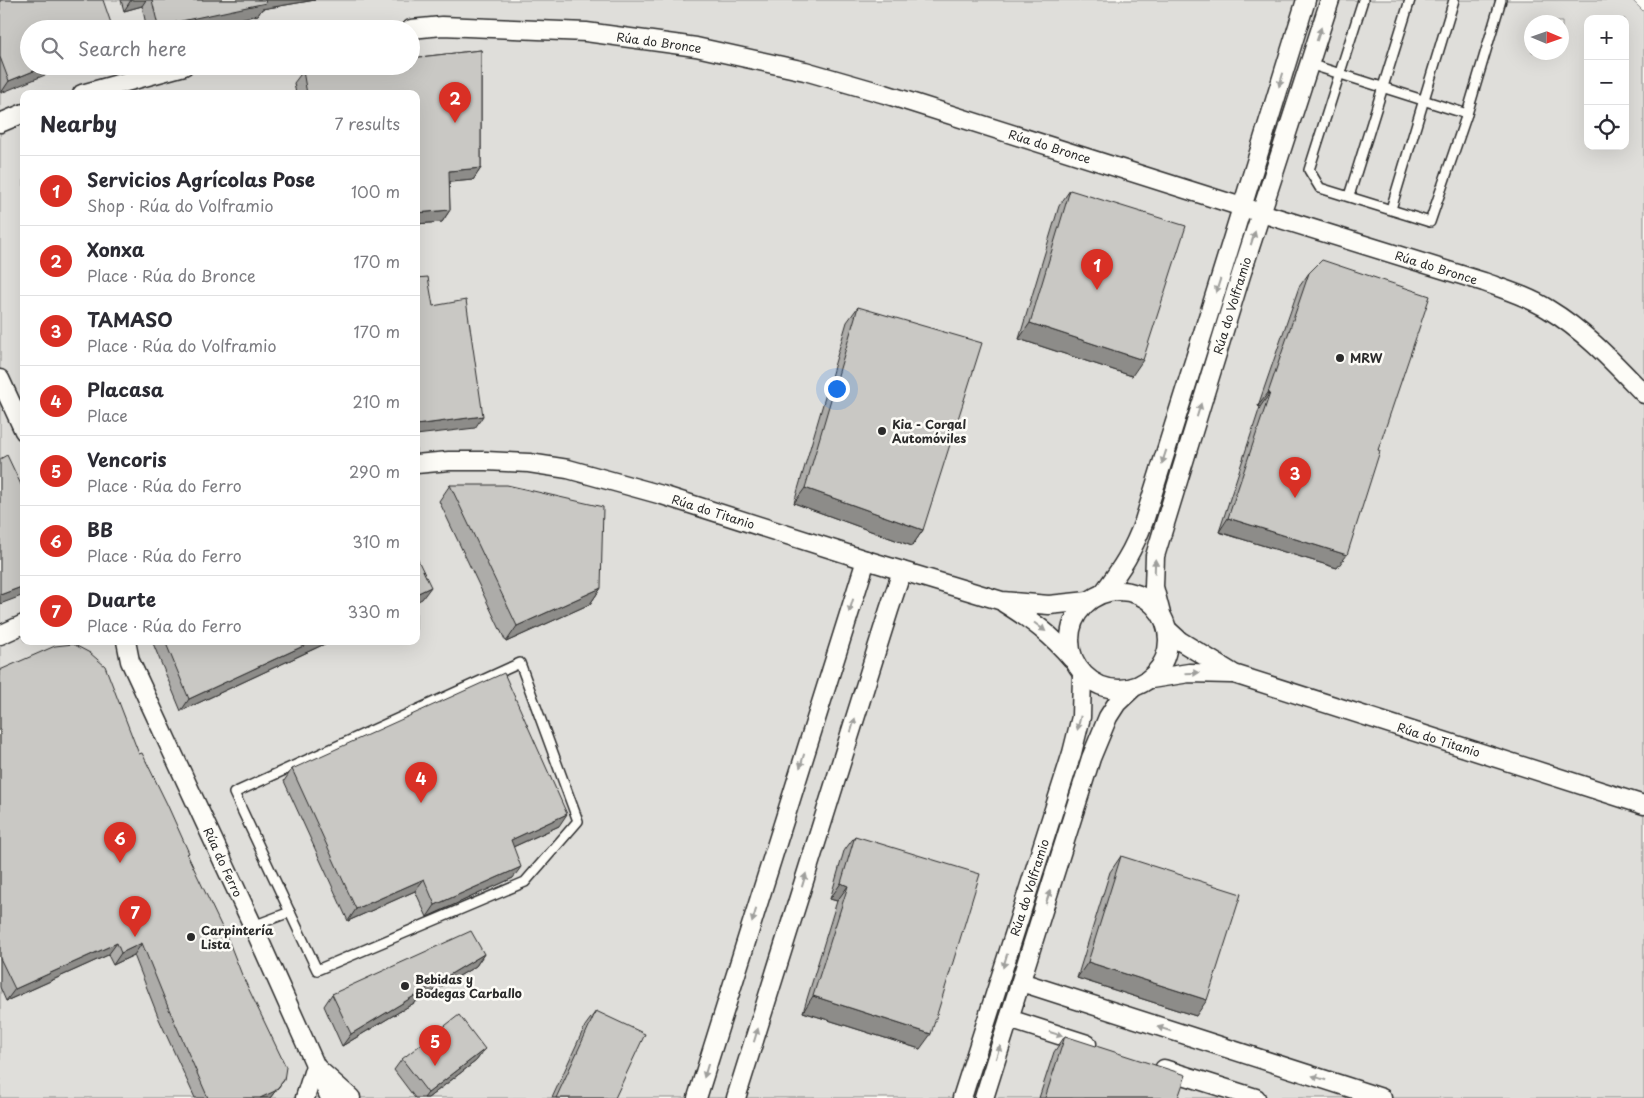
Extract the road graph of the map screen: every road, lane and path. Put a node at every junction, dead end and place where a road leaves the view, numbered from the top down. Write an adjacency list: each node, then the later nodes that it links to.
1 (1306, 0): 18 (street, Rúa do Volframio, one-way to 18)
2 (1330, 0): 8 (street, Rúa do Volframio, one-way to 2)
3 (1363, 0): 9 (lane)
4 (1410, 0): 11 (lane)
5 (1454, 0): 13 (lane)
6 (1501, 0): 14 (lane)
7 (420, 28): 18 (street, Rúa do Bronce)
8 (1309, 64): 9 (lane); 20 (street, Rúa do Volframio)
9 (1340, 74): 11 (lane); 17 (lane)
10 (151, 75): 12 (street)
11 (1384, 87): 13 (lane); 17 (lane)
12 (97, 90)
13 (1425, 100): 14 (lane); 19 (lane)
14 (1467, 114): 19 (lane)
15 (20, 115): 16 (street)
16 (0, 123)
17 (1349, 196): 19 (lane)
18 (1242, 207): 20 (street, Rúa do Bronce); 27 (street, Rúa do Volframio, one-way to 27)
19 (1391, 209)
20 (1261, 213): 22 (street, Rúa do Bronce); 29 (street, Rúa do Volframio, one-way to 20)
21 (0, 379): 23 (street)
22 (1644, 394)
23 (20, 422)
24 (420, 464): 25 (street, Rúa do Titanio)
25 (866, 560): 26 (street, Rúa do Titanio); 51 (street, one-way to 51)
26 (902, 571): 28 (street, Rúa do Titanio); 52 (street, one-way to 26)
27 (1096, 597): 28 (street); 29 (street); 34 (street)
28 (1002, 601): 34 (street, one-way to 34)
29 (1164, 621): 37 (street); 38 (street)
30 (20, 626): 31 (street)
31 (0, 635)
32 (115, 645): 35 (street, Rúa do Ferro)
33 (127, 645): 35 (street, Rúa do Ferro)
34 (1072, 658): 36 (street)
35 (130, 661): 42 (street, Rúa do Ferro)
36 (1082, 674): 39 (street); 53 (street, Rúa do Volframio, one-way to 53)
37 (1234, 674): 38 (street, one-way to 37); 40 (street, Rúa do Titanio)
38 (1151, 679): 39 (street)
39 (1134, 687): 43 (street, Rúa do Volframio, one-way to 39)
40 (1644, 805)
41 (290, 912): 41 (lane); 42 (lane)
42 (253, 926): 47 (street, Rúa do Ferro)
43 (1020, 982): 44 (street, Rúa do Volframio); 56 (street, one-way to 43)
44 (1009, 1019): 45 (street, one-way to 45); 54 (street, Rúa do Volframio, one-way to 44)
45 (1107, 1050)
46 (1152, 1065): 55 (street)
47 (315, 1066): 48 (street); 49 (street, Rúa do Ferro); 50 (street, Rúa do Ferro)
48 (305, 1098)
49 (330, 1098)
50 (351, 1098)
51 (697, 1098)
52 (736, 1098)
53 (962, 1098)
54 (984, 1098)
55 (1256, 1098)
56 (1382, 1098)

